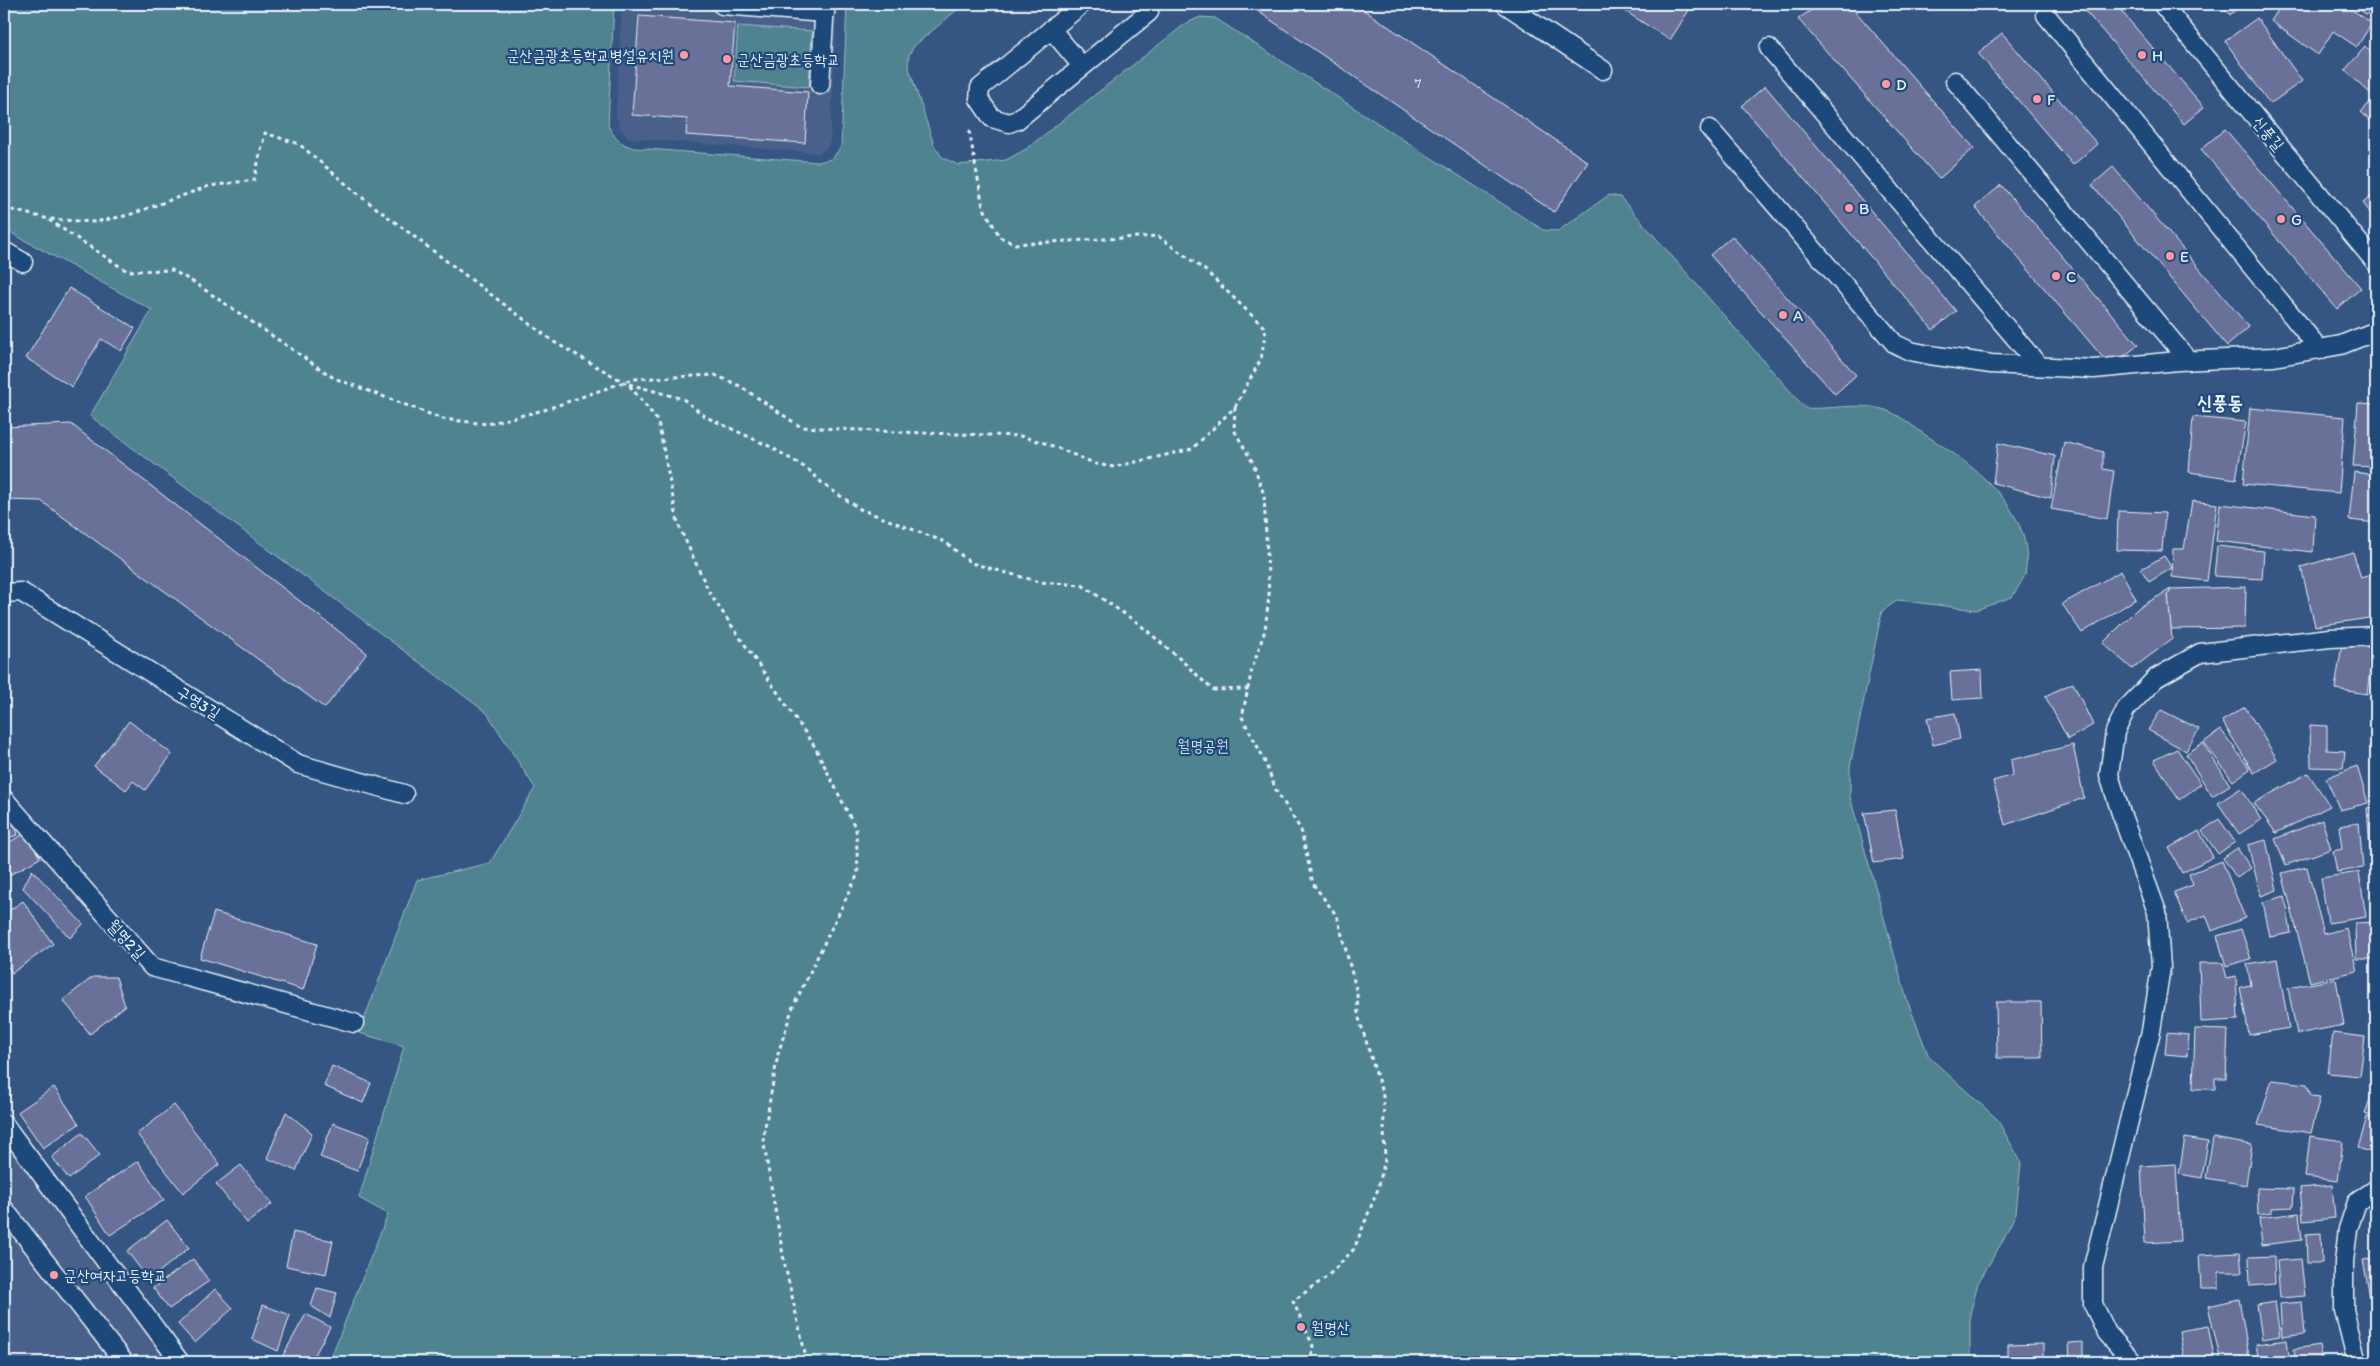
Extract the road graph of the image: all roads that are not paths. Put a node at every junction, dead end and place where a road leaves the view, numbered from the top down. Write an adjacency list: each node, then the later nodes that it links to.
1 (1082, 4): 8 (lane)
2 (1505, 4): 11 (lane)
3 (2162, 4): 17 (lane, 신풍길)
4 (722, 5): 5 (lane)
5 (825, 8): 13 (lane)
6 (1149, 12): 10 (lane)
7 (2046, 15): 19 (lane)
8 (1051, 29): 10 (lane); 10 (lane)
9 (1769, 48): 21 (lane)
10 (1082, 66)
11 (1603, 70)
12 (1955, 81): 20 (lane)
13 (820, 85)
14 (1710, 129): 21 (lane)
15 (4, 251): 16 (lane)
16 (23, 262)
17 (2376, 263)
18 (2376, 331): 19 (lane)
19 (2320, 350): 20 (lane)
20 (2189, 361): 21 (lane)
21 (2039, 366)
22 (4, 593): 24 (lane, 구영3길)
23 (2376, 636): 32 (lane)
24 (404, 794)
25 (4, 799): 26 (lane, 월명2길)
26 (354, 1022)
27 (4, 1124): 31 (lane)
28 (2376, 1189): 33 (lane)
29 (4, 1209): 30 (lane)
30 (124, 1362)
31 (180, 1362)
32 (2133, 1362)
33 (2357, 1362)

